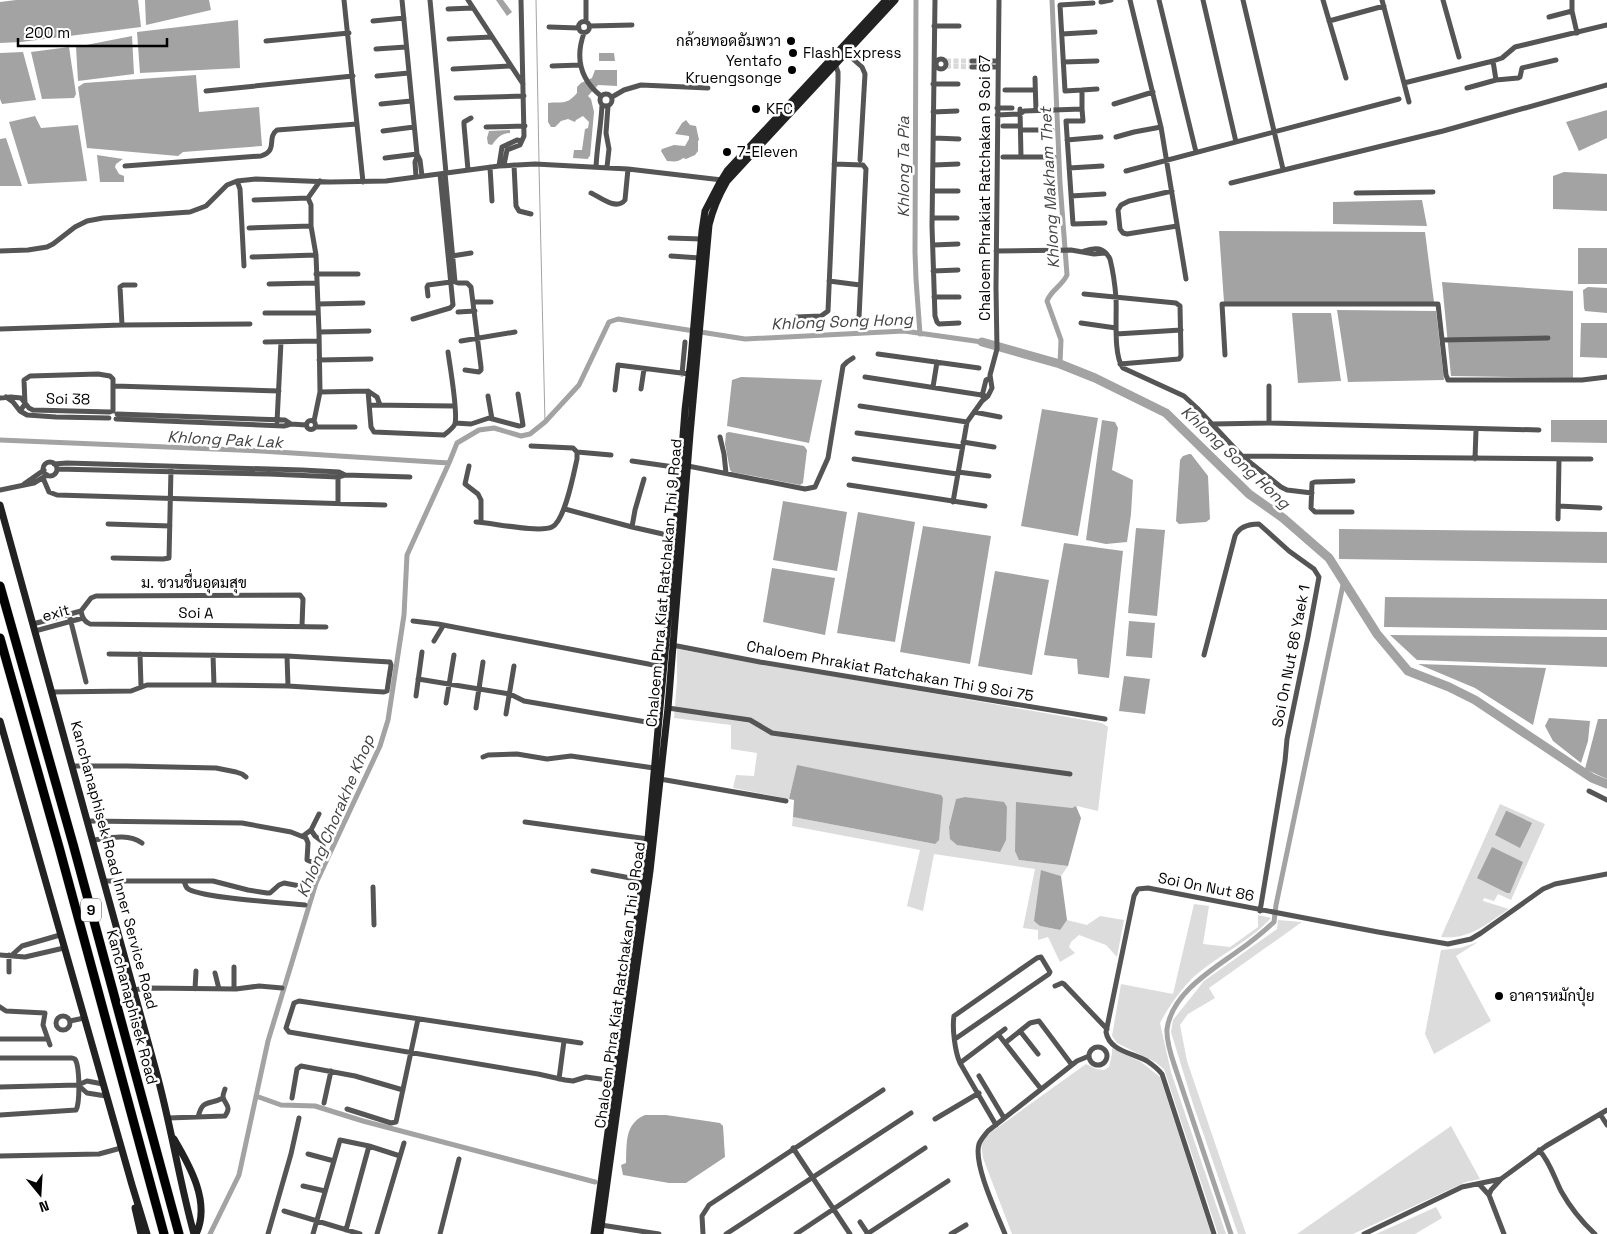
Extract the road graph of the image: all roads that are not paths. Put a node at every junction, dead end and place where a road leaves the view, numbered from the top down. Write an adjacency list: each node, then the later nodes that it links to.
1 (344, 0): 40 (street)
2 (402, 0): 29 (street)
3 (430, 0): 140 (street)
4 (468, 0): 24 (street)
5 (521, 0): 69 (street)
6 (586, 0): 32 (street)
7 (879, 0): 26 (street)
8 (886, 0): 26 (main road, Chaloem Phra Kiat Ratchakan Thi 9 Road)
9 (895, 0): 49 (main road, Chaloem Phra Kiat Ratchakan Thi 9 Road)
10 (935, 0): 35 (street)
11 (999, 0): 57 (street, Chaloem Phrakiat Ratchakan 9 Soi 67)
12 (1111, 0): 21 (street)
13 (1130, 0): 80 (street)
14 (1159, 0): 117 (street)
15 (1202, 0): 116 (street)
16 (1243, 0): 109 (street)
17 (1323, 0): 31 (street)
18 (1382, 0): 23 (street)
19 (1443, 0): 50 (street)
20 (1572, 0): 27 (street)
21 (1101, 2)
22 (1093, 3): 43 (street)
23 (1384, 6): 31 (street); 68 (street)
24 (473, 8): 25 (street); 44 (street)
25 (448, 9)
26 (878, 9): 142 (main road, Chaloem Phra Kiat Ratchakan Thi 9 Road)
27 (1572, 11): 28 (street); 42 (street)
28 (1549, 17)
29 (404, 18): 30 (street); 47 (street)
30 (373, 21)
31 (1329, 21): 66 (street)
32 (588, 24): 33 (street); 38 (street); 41 (street)
33 (632, 25)
34 (1607, 25): 42 (street)
35 (934, 26): 36 (street); 70 (street)
36 (959, 26)
37 (549, 27): 38 (street)
38 (579, 28): 41 (street)
39 (1095, 32): 43 (street)
40 (348, 33): 46 (street); 63 (street)
41 (584, 33): 58 (street)
42 (1577, 33): 53 (street)
43 (1062, 34): 54 (street)
44 (492, 37): 45 (street); 59 (street)
45 (449, 40)
46 (266, 41)
47 (406, 47): 48 (street); 62 (street)
48 (376, 49)
49 (845, 52): 55 (main road, Chaloem Phra Kiat Ratchakan Thi 9 Road); 123 (street)
50 (1459, 57)
51 (1097, 60): 54 (street)
52 (1556, 60): 67 (street)
53 (1492, 61): 67 (street); 68 (street)
54 (1063, 62): 78 (street)
55 (834, 64): 126 (street); 142 (main road, Chaloem Phra Kiat Ratchakan Thi 9 Road)
56 (972, 64): 57 (street)
57 (997, 64): 91 (street, Chaloem Phrakiat Ratchakan 9 Soi 67)
58 (580, 65): 60 (street); 82 (street)
59 (511, 66): 61 (street); 69 (street)
60 (552, 66)
61 (453, 69)
62 (409, 73): 64 (street); 86 (street)
63 (353, 76): 79 (street); 100 (street)
64 (377, 76)
65 (1035, 78): 77 (street)
66 (1346, 78)
67 (1496, 80): 74 (street)
68 (1404, 83): 87 (street)
69 (523, 84): 81 (street)
70 (933, 84): 71 (street); 97 (street)
71 (958, 84)
72 (1607, 85): 137 (street)
73 (708, 88): 83 (street)
74 (1467, 88)
75 (1097, 89): 78 (street)
76 (1005, 90): 77 (street)
77 (1035, 90): 96 (street)
78 (1082, 90): 93 (street)
79 (206, 91)
80 (1153, 92): 89 (street); 105 (street)
81 (524, 96): 84 (street); 101 (street)
82 (601, 96): 83 (street); 90 (street)
83 (612, 97): 90 (street)
84 (456, 98)
85 (1399, 99): 109 (street)
86 (411, 101): 88 (street); 103 (street)
87 (1409, 102)
88 (381, 104)
89 (1114, 104)
90 (605, 106): 110 (street)
91 (997, 108): 92 (street); 98 (street, Chaloem Phrakiat Ratchakan 9 Soi 67)
92 (1012, 108)
93 (1082, 109): 96 (street); 115 (street)
94 (957, 111): 97 (street)
95 (1021, 111): 96 (street); 98 (street); 106 (street)
96 (1036, 111)
97 (933, 112): 113 (street)
98 (998, 115): 170 (street, Chaloem Phrakiat Ratchakan 9 Soi 67)
99 (470, 118): 138 (street)
100 (357, 124): 130 (street); 145 (street)
101 (525, 126): 104 (street); 129 (street)
102 (1003, 126): 106 (street)
103 (414, 127): 108 (street); 118 (street)
104 (486, 127)
105 (1161, 127): 112 (street); 124 (street)
106 (1020, 128): 107 (street); 120 (street)
107 (1052, 130)
108 (383, 131)
109 (1275, 131): 116 (street); 137 (street)
110 (603, 133): 133 (street); 134 (street)
111 (1101, 137): 115 (street)
112 (1116, 137)
113 (934, 138): 114 (street); 127 (street)
114 (959, 138)
115 (1068, 140): 135 (street)
116 (1236, 142): 117 (street)
117 (1196, 152): 124 (street)
118 (417, 156): 122 (street); 141 (street)
119 (1003, 157): 120 (street)
120 (1021, 157): 121 (street)
121 (1054, 157)
122 (385, 158)
123 (860, 160)
124 (1167, 160): 139 (street); 149 (street)
125 (514, 164): 129 (street); 133 (street); 158 (street)
126 (834, 164): 183 (street); 188 (street)
127 (934, 164): 128 (street); 147 (street)
128 (958, 164)
129 (501, 165): 132 (street)
130 (125, 166)
131 (1102, 166): 135 (street)
132 (490, 167): 138 (street); 157 (street)
133 (596, 167): 134 (street)
134 (606, 168): 136 (street)
135 (1069, 168): 154 (street)
136 (628, 169): 142 (street); 151 (street)
137 (1283, 169): 146 (street)
138 (468, 170): 140 (street)
139 (1126, 171)
140 (443, 173): 141 (street); 173 (street); 184 (street)
141 (419, 177): 145 (street)
142 (725, 180): 166 (main road, Chaloem Phra Kiat Ratchakan Thi 9 Road); 194 (main road, Chaloem Phra Kiat Ratchakan Thi 9 Road)
143 (320, 181): 144 (street); 145 (street); 155 (street)
144 (237, 182): 169 (street); 177 (street)
145 (363, 182)
146 (1231, 183)
147 (933, 190): 148 (street); 159 (street)
148 (958, 190)
149 (1172, 191): 163 (street); 163 (street)
150 (1433, 192): 152 (street)
151 (591, 193)
152 (1356, 193)
153 (1104, 194): 154 (street)
154 (1071, 196): 161 (street)
155 (308, 198): 156 (street); 162 (street)
156 (254, 200)
157 (492, 201)
158 (531, 214)
159 (932, 218): 160 (street); 168 (street)
160 (957, 218)
161 (1105, 223)
162 (311, 226): 164 (street); 172 (street)
163 (1177, 226): 182 (street)
164 (248, 228)
165 (670, 238): 166 (street)
166 (702, 239): 176 (main road, Chaloem Phra Kiat Ratchakan Thi 9 Road)
167 (958, 244): 168 (street)
168 (933, 245): 178 (street)
169 (0, 251)
170 (996, 251): 193 (street); 237 (street, Chaloem Phrakiat Ratchakan 9 Soi 67)
171 (470, 253): 173 (street)
172 (316, 255): 175 (street); 180 (street)
173 (452, 256): 195 (street)
174 (671, 256): 176 (street)
175 (252, 257)
176 (700, 258): 194 (main road, Chaloem Phra Kiat Ratchakan Thi 9 Road)
177 (244, 266)
178 (933, 270): 179 (street); 191 (street)
179 (958, 270)
180 (316, 274): 181 (street); 185 (street)
181 (358, 274)
182 (1186, 279)
183 (828, 281): 188 (street); 203 (street)
184 (451, 282): 190 (street); 204 (street)
185 (316, 283): 186 (street); 198 (street)
186 (269, 284)
187 (134, 285): 209 (street)
188 (860, 285): 205 (street)
189 (1084, 294): 193 (street)
190 (428, 296)
191 (934, 297): 192 (street); 206 (street)
192 (959, 297)
193 (1116, 298): 211 (street); 213 (street)
194 (699, 300): 229 (main road, Chaloem Phra Kiat Ratchakan Thi 9 Road)
195 (474, 302): 196 (street); 199 (street)
196 (491, 302)
197 (363, 303): 198 (street)
198 (318, 304): 202 (street)
199 (475, 311): 200 (street); 217 (street)
200 (458, 312)
201 (265, 313): 202 (street)
202 (318, 313): 214 (street)
203 (796, 317)
204 (413, 318)
205 (860, 318)
206 (959, 323)
207 (250, 324): 209 (street)
208 (1081, 324): 213 (street)
209 (122, 325): 210 (street)
210 (0, 329)
211 (1181, 330): 213 (street); 232 (street)
212 (370, 331): 214 (street)
213 (1116, 331): 232 (street)
214 (319, 332): 221 (street)
215 (514, 332): 217 (street)
216 (1548, 338): 218 (street)
217 (478, 339): 222 (street); 235 (street)
218 (1442, 340): 226 (street); 239 (street)
219 (265, 342): 220 (street)
220 (281, 342): 221 (street); 245 (street)
221 (318, 342): 230 (street)
222 (461, 342)
223 (685, 342): 236 (street)
224 (448, 352): 257 (street)
225 (878, 354): 231 (street)
226 (1225, 355)
227 (853, 358): 291 (street)
228 (371, 359): 230 (street)
229 (694, 359): 236 (main road, Chaloem Phra Kiat Ratchakan Thi 9 Road); 289 (main road, Chaloem Phra Kiat Ratchakan Thi 9 Road)
230 (319, 360): 247 (street)
231 (937, 362): 233 (street); 242 (street)
232 (1120, 364): 270 (street)
233 (979, 368)
234 (644, 369): 236 (street); 243 (street); 244 (street)
235 (465, 370)
236 (686, 374): 289 (main road, Chaloem Phra Kiat Ratchakan Thi 9 Road)
237 (990, 376): 249 (street); 251 (street)
238 (865, 377): 242 (street)
239 (1607, 377)
240 (114, 386): 245 (street); 254 (street); 262 (street)
241 (1269, 386): 268 (street)
242 (933, 388): 249 (street)
243 (641, 389)
244 (615, 390)
245 (279, 391): 265 (street)
246 (368, 391): 247 (street); 255 (street); 256 (street)
247 (320, 392): 269 (street)
248 (518, 394): 264 (street)
249 (982, 395): 251 (street); 253 (street)
250 (488, 396): 264 (street)
251 (988, 396): 253 (street)
252 (3, 397): 254 (street, Soi 38); 259 (street)
253 (982, 401): 260 (street)
254 (25, 404): 259 (street); 261 (street, Soi 38)
255 (369, 405): 256 (street); 266 (street)
256 (380, 405): 257 (street)
257 (454, 406): 266 (street)
258 (860, 406): 267 (street)
259 (20, 411): 261 (street)
260 (974, 412): 263 (street); 267 (street)
261 (32, 413): 262 (street, Soi 38)
262 (113, 415): 265 (street, Soi 38)
263 (1000, 417)
264 (492, 419): 266 (street)
265 (277, 422): 269 (street, Soi 38)
266 (455, 422)
267 (967, 422): 276 (street)
268 (1269, 423): 270 (street); 272 (street)
269 (314, 424): 271 (street)
270 (1213, 424): 281 (street)
271 (355, 427)
272 (1476, 430): 273 (street); 283 (street)
273 (1539, 430)
274 (857, 433): 276 (street)
275 (720, 437): 291 (street)
276 (963, 445): 278 (street); 292 (street)
277 (531, 446): 279 (street)
278 (994, 446)
279 (575, 450): 280 (street); 310 (street)
280 (611, 455)
281 (1242, 456): 283 (street); 301 (street)
282 (854, 459): 292 (street)
283 (1476, 459): 284 (street)
284 (1559, 459): 285 (street); 308 (street)
285 (1591, 459)
286 (632, 460): 289 (street)
287 (56, 466): 290 (street); 293 (street); 293 (street)
288 (469, 466): 310 (street)
289 (684, 467): 291 (street); 316 (main road, Chaloem Phra Kiat Ratchakan Thi 9 Road); 330 (main road, Chaloem Phra Kiat Ratchakan Thi 9 Road)
290 (171, 469): 294 (street); 302 (street)
291 (726, 473)
292 (958, 473): 295 (street); 303 (street)
293 (45, 474): 300 (street); 302 (street)
294 (340, 475): 296 (street); 304 (street)
295 (989, 476)
296 (410, 477)
297 (644, 479): 315 (street)
298 (1353, 481): 301 (street)
299 (850, 485): 303 (street)
300 (0, 490)
301 (1312, 493): 311 (street)
302 (170, 498): 304 (street); 314 (street)
303 (953, 502): 307 (street)
304 (338, 503): 306 (street)
305 (0, 505): 326 (main road, Kanchanaphisek Road Inner Service Road)
306 (385, 505)
307 (985, 506)
308 (1558, 506): 309 (street); 312 (street)
309 (1600, 508)
310 (565, 509): 315 (street)
311 (1352, 512)
312 (1558, 519)
313 (108, 524): 314 (street)
314 (170, 526): 317 (street)
315 (632, 527): 316 (street)
316 (676, 538): 340 (main road, Chaloem Phra Kiat Ratchakan Thi 9 Road)
317 (113, 558)
318 (0, 586): 482 (highway, Kanchanaphisek Road / 9)
319 (81, 611): 320 (street); 321 (street); 324 (street, ม. ชวนชื่นอุดมสุข)
320 (69, 614): 322 (street); 326 (street)
321 (83, 618): 322 (street, exit); 324 (street, Soi A)
322 (71, 622): 326 (street, exit); 342 (street)
323 (413, 622): 325 (street)
324 (302, 626): 327 (street, Soi A)
325 (443, 626): 329 (street); 340 (street)
326 (34, 628): 348 (main road, Kanchanaphisek Road Inner Service Road)
327 (326, 628)
328 (0, 638): 481 (highway, Kanchanaphisek Road / 9)
329 (434, 641)
330 (672, 645): 353 (main road, Chaloem Phra Kiat Ratchakan Thi 9 Road); 355 (street, Chaloem Phrakiat Ratchakan Thi 9 Soi 75)
331 (422, 652): 341 (street)
332 (109, 654): 333 (street)
333 (140, 654): 334 (street); 345 (street)
334 (213, 655): 336 (street); 344 (street)
335 (454, 655): 343 (street)
336 (287, 656): 346 (street); 346 (street)
337 (1204, 656): 385 (street, Soi On Nut 86 Yaek 1)
338 (483, 662): 347 (street)
339 (514, 666): 349 (street)
340 (664, 667): 357 (main road, Chaloem Phra Kiat Ratchakan Thi 9 Road)
341 (418, 679): 343 (street); 350 (street)
342 (86, 682)
343 (448, 683): 347 (street); 351 (street)
344 (214, 685): 345 (street); 346 (street)
345 (141, 686): 348 (street)
346 (288, 686)
347 (480, 688): 349 (street); 352 (street)
348 (52, 692): 359 (main road, Kanchanaphisek Road Inner Service Road)
349 (510, 694): 354 (street); 357 (street)
350 (416, 696)
351 (446, 703)
352 (476, 708)
353 (668, 708): 361 (street); 363 (main road, Chaloem Phra Kiat Ratchakan Thi 9 Road)
354 (506, 714)
355 (1105, 719)
356 (0, 721): 387 (main road)
357 (658, 724): 360 (main road, Chaloem Phra Kiat Ratchakan Thi 9 Road)
358 (483, 757): 360 (street)
359 (73, 766): 362 (street); 368 (main road, Kanchanaphisek Road Inner Service Road)
360 (654, 768): 372 (main road, Chaloem Phra Kiat Ratchakan Thi 9 Road)
361 (1070, 774)
362 (246, 777)
363 (660, 779): 366 (street); 476 (main road, Chaloem Phra Kiat Ratchakan Thi 9 Road)
364 (1589, 792): 365 (street)
365 (1607, 800)
366 (786, 801)
367 (319, 814): 370 (street)
368 (88, 821): 371 (street); 373 (main road, Kanchanaphisek Road Inner Service Road)
369 (525, 822): 372 (street)
370 (311, 830): 371 (street); 375 (street)
371 (303, 836): 376 (street)
372 (648, 839): 379 (main road, Chaloem Phra Kiat Ratchakan Thi 9 Road)
373 (93, 840): 374 (street); 380 (main road, Kanchanaphisek Road Inner Service Road)
374 (142, 843)
375 (323, 847)
376 (319, 864)
377 (593, 871): 379 (street)
378 (1607, 874): 385 (street, Soi On Nut 86)
379 (642, 880): 427 (main road, Chaloem Phra Kiat Ratchakan Thi 9 Road)
380 (104, 881): 381 (street); 402 (main road, Kanchanaphisek Road Inner Service Road)
381 (184, 881): 382 (street); 384 (street)
382 (300, 886)
383 (373, 887): 386 (street)
384 (305, 905)
385 (1260, 911): 409 (street, Soi On Nut 86)
386 (374, 925)
387 (60, 935): 388 (street); 389 (main road)
388 (31, 943): 391 (street); 392 (street)
389 (64, 948): 392 (street); 404 (main road)
390 (0, 954): 391 (street)
391 (11, 955): 392 (street); 395 (street)
392 (35, 956)
393 (234, 967): 401 (street)
394 (196, 970): 399 (street)
395 (9, 972)
396 (215, 973): 400 (street)
397 (1055, 986): 409 (street)
398 (282, 988): 401 (street)
399 (195, 989): 400 (street); 402 (street)
400 (219, 989): 401 (street)
401 (234, 989)
402 (133, 990): 446 (main road, Kanchanaphisek Road Inner Service Road)
403 (0, 1007): 408 (street)
404 (84, 1018): 406 (street); 428 (main road)
405 (418, 1020): 415 (street); 418 (street); 418 (street)
406 (70, 1021): 407 (street); 407 (street)
407 (56, 1024): 408 (street)
408 (43, 1025): 413 (street)
409 (1107, 1028): 499 (street)
410 (1005, 1029): 412 (street)
411 (1020, 1031): 417 (street); 419 (street); 423 (street)
412 (998, 1034): 417 (street); 422 (street)
413 (0, 1039)
414 (955, 1039): 414 (street); 422 (street)
415 (564, 1041): 416 (street); 426 (street)
416 (581, 1043)
417 (1005, 1043): 432 (street)
418 (409, 1053): 426 (street); 433 (street)
419 (1038, 1054)
420 (1089, 1056): 423 (street)
421 (0, 1058): 429 (street)
422 (960, 1063): 435 (street)
423 (1072, 1065): 432 (street)
424 (332, 1072): 433 (street); 438 (street); 439 (street)
425 (979, 1076): 448 (street)
426 (559, 1079): 427 (street)
427 (615, 1081): 489 (main road, Chaloem Phra Kiat Ratchakan Thi 9 Road)
428 (103, 1084): 429 (street); 436 (main road)
429 (78, 1085): 430 (street); 436 (street); 444 (street)
430 (0, 1087)
431 (225, 1089): 437 (street)
432 (1041, 1089): 448 (street)
433 (403, 1090): 440 (street)
434 (884, 1090): 456 (street)
435 (979, 1093): 449 (street); 450 (street)
436 (106, 1096): 455 (main road)
437 (223, 1098): 445 (street); 445 (street)
438 (292, 1098)
439 (324, 1103)
440 (347, 1109)
441 (1607, 1110): 443 (street)
442 (911, 1113): 464 (street)
443 (1600, 1114): 451 (street); 458 (street)
444 (0, 1115)
445 (198, 1117): 446 (street)
446 (168, 1118): 452 (main road, Kanchanaphisek Road Inner Service Road)
447 (299, 1118): 484 (street)
448 (1004, 1118): 450 (street)
449 (935, 1119)
450 (996, 1125): 498 (street)
451 (1607, 1125)
452 (172, 1135): 483 (main road, Kanchanaphisek Road Inner Service Road); 483 (main road)
453 (404, 1143): 461 (street)
454 (369, 1146): 461 (street); 463 (street); 478 (street)
455 (121, 1148): 460 (street); 468 (main road)
456 (793, 1148): 464 (street); 492 (street)
457 (925, 1148): 472 (street)
458 (1539, 1150): 465 (street); 502 (street)
459 (308, 1154): 463 (street)
460 (0, 1156)
461 (400, 1156): 487 (street)
462 (459, 1158): 488 (street)
463 (334, 1161): 470 (street)
464 (812, 1177): 472 (street); 493 (street)
465 (1501, 1179): 467 (street); 471 (street)
466 (948, 1182): 496 (street)
467 (1479, 1184): 471 (street); 500 (street)
468 (132, 1185): 479 (main road); 480 (main road)
469 (303, 1186): 470 (street)
470 (325, 1192): 474 (street)
471 (1489, 1195): 501 (street)
472 (833, 1209): 494 (street); 495 (street)
473 (284, 1211): 474 (street)
474 (317, 1221): 478 (street); 485 (street)
475 (860, 1222): 496 (street)
476 (602, 1225): 490 (main road, Chaloem Phra Kiat Ratchakan Thi 9 Road); 491 (street)
477 (966, 1225): 497 (street)
478 (346, 1230): 486 (street)
479 (141, 1234)
480 (147, 1234)
481 (164, 1234)
482 (179, 1234)
483 (195, 1234)
484 (268, 1234)
485 (313, 1234)
486 (360, 1234)
487 (377, 1234)
488 (440, 1234)
489 (594, 1234)
490 (600, 1234)
491 (659, 1234)
492 (703, 1234)
493 (726, 1234)
494 (796, 1234)
495 (850, 1234)
496 (868, 1234)
497 (951, 1234)
498 (1005, 1234)
499 (1214, 1234)
500 (1364, 1234)
501 (1504, 1234)
502 (1595, 1234)

